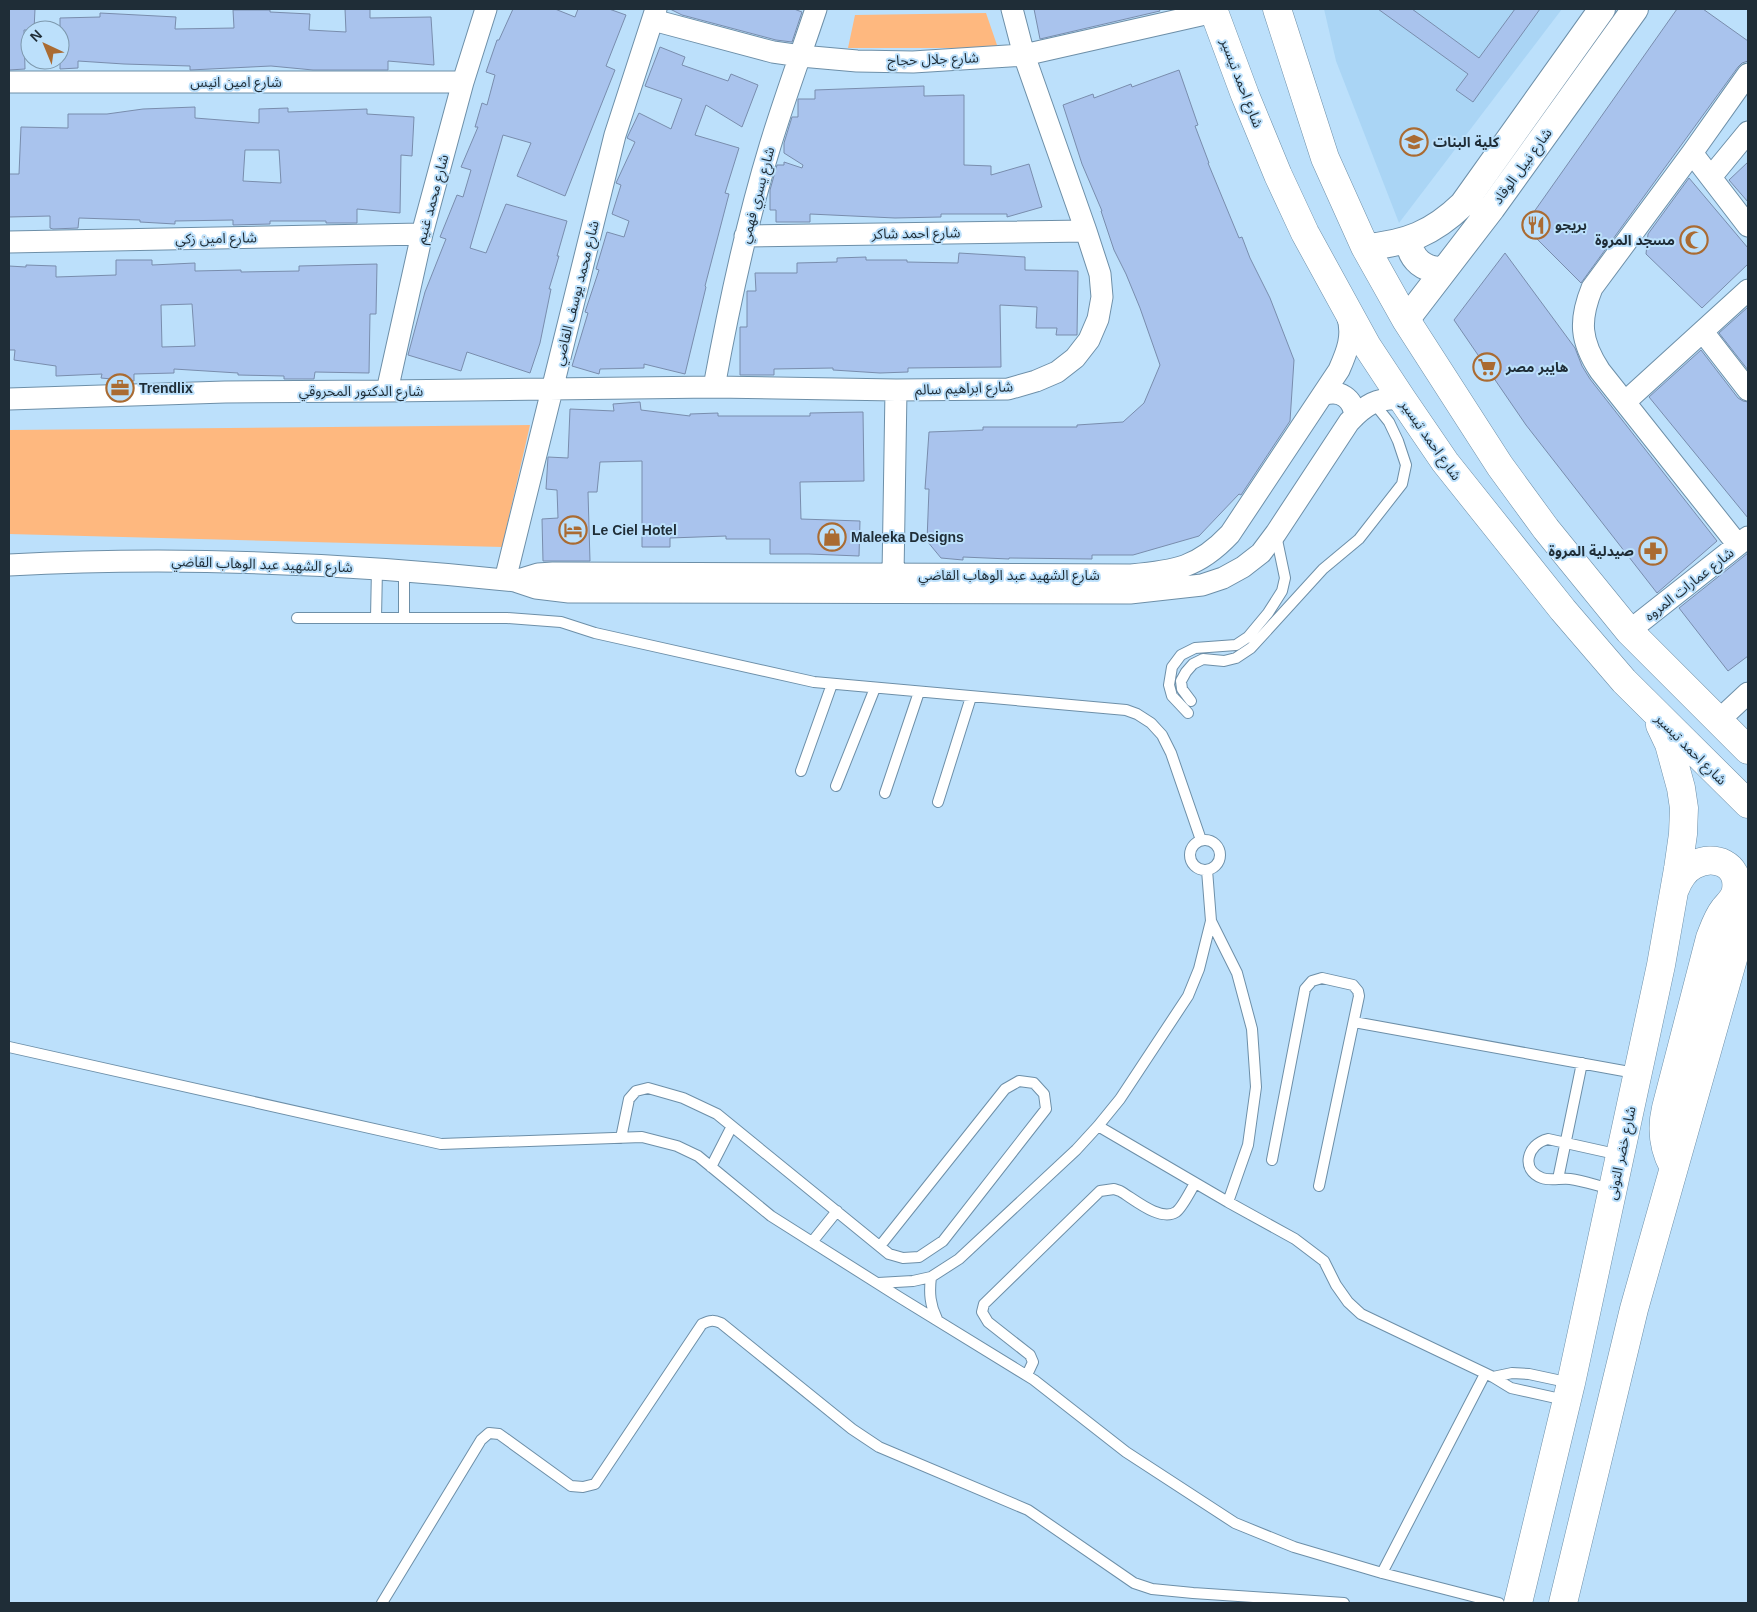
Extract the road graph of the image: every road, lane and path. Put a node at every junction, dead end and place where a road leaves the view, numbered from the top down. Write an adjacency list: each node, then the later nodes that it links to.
1 (486, 9): 13 (street, شارع محمد غنيم)
2 (816, 9): 10 (street, شارع يسري فهمي)
3 (1012, 9): 9 (street, شارع ابراهيم سالم)
4 (1276, 9): 23 (main road)
5 (1602, 9): 21 (street, شارع نبيل الوقاد)
6 (1634, 9): 24 (street, شارع نبيل الوقاد)
7 (1214, 10): 9 (street, شارع جلال حجاج); 26 (main road, شارع احمد تيسير)
8 (654, 14): 10 (street, شارع جلال حجاج); 30 (street, شارع محمد يوسف القاضي)
9 (1024, 55): 10 (street, شارع جلال حجاج); 18 (street, شارع ابراهيم سالم)
10 (800, 56): 20 (street, شارع يسري فهمي)
11 (1748, 74): 15 (street)
12 (9, 82): 13 (street, شارع امين انيس)
13 (463, 82): 19 (street, شارع محمد غنيم)
14 (1748, 132): 16 (street)
15 (1692, 153): 16 (street); 38 (street)
16 (1711, 177): 17 (street)
17 (1748, 226)
18 (1086, 231): 20 (street, شارع احمد شاكر); 31 (street, شارع ابراهيم سالم)
19 (422, 234): 22 (street, شارع امين زكي); 33 (street, شارع محمد غنيم)
20 (745, 236): 29 (street, شارع يسري فهمي)
21 (1409, 240): 23 (street, شارع نبيل الوقاد); 24 (street)
22 (9, 242)
23 (1365, 247): 27 (main road)
24 (1444, 270): 27 (street, شارع نبيل الوقاد)
25 (1748, 290): 28 (street)
26 (1345, 308): 34 (street, شارع الشهيد عبد الوهاب القاضي); 36 (main road, شارع احمد تيسير)
27 (1406, 320): 50 (main road)
28 (1702, 332): 32 (street); 38 (street)
29 (714, 387): 30 (street, شارع الدكتور المحروقي); 31 (street, شارع ابراهيم سالم)
30 (552, 389): 33 (street, شارع الدكتور المحروقي); 46 (street, شارع محمد يوسف القاضي)
31 (896, 390): 45 (street)
32 (1748, 390)
33 (387, 392): 35 (street, شارع الدكتور المحروقي)
34 (1323, 395): 39 (street); 45 (street, شارع الشهيد عبد الوهاب القاضي)
35 (9, 399)
36 (1402, 399): 37 (street); 57 (main road, شارع احمد تيسير)
37 (1373, 402): 39 (street, شارع الشهيد عبد الوهاب القاضي); 56 (lane)
38 (1625, 402): 41 (street)
39 (1355, 416): 40 (street, شارع الشهيد عبد الوهاب القاضي)
40 (1276, 534): 46 (street, شارع الشهيد عبد الوهاب القاضي); 58 (lane)
41 (1743, 541): 50 (street, شارع عمارات المروه)
42 (9, 565): 43 (street, شارع الشهيد عبد الوهاب القاضي)
43 (377, 568): 44 (street, شارع الشهيد عبد الوهاب القاضي); 48 (lane)
44 (404, 570): 46 (street, شارع الشهيد عبد الوهاب القاضي); 49 (lane)
45 (893, 575): 46 (street, شارع الشهيد عبد الوهاب القاضي)
46 (510, 580)
47 (297, 618): 48 (lane)
48 (376, 618): 49 (lane)
49 (404, 618): 51 (lane)
50 (1629, 631): 59 (main road)
51 (832, 684): 52 (lane); 61 (lane)
52 (875, 688): 53 (lane); 62 (lane)
53 (919, 692): 55 (lane); 63 (lane)
54 (1748, 693): 59 (street)
55 (970, 697): 64 (lane); 66 (lane)
56 (1191, 701)
57 (1648, 705): 65 (main road, شارع احمد تيسير); 69 (main road, شارع خضر التونى)
58 (1188, 713)
59 (1718, 721): 60 (main road)
60 (1748, 750)
61 (801, 771)
62 (836, 786)
63 (885, 793)
64 (938, 802)
65 (1748, 804)
66 (1200, 840): 67 (lane); 67 (lane)
67 (1207, 870): 71 (lane)
68 (1742, 878): 69 (main road); 82 (main road)
69 (1675, 889): 75 (main road, شارع خضر التونى)
70 (1748, 906): 82 (main road)
71 (1211, 921): 77 (lane); 88 (lane)
72 (1354, 1022): 74 (lane); 81 (lane); 86 (lane)
73 (9, 1047): 78 (lane)
74 (1582, 1064): 75 (lane); 79 (lane)
75 (1638, 1074): 80 (main road, شارع خضر التونى)
76 (732, 1126): 78 (lane); 83 (lane); 89 (lane)
77 (1098, 1126): 85 (lane); 92 (lane)
78 (621, 1138): 83 (lane)
79 (1566, 1143): 80 (lane); 84 (lane); 84 (lane)
80 (1621, 1155): 87 (main road, شارع خضر التونى)
81 (1272, 1160)
82 (1673, 1166): 103 (main road)
83 (711, 1167): 90 (lane)
84 (1558, 1178): 87 (lane)
85 (1195, 1183): 88 (lane); 95 (lane)
86 (1319, 1186)
87 (1613, 1190): 97 (main road, شارع خضر التونى)
88 (1228, 1202): 96 (lane)
89 (837, 1211): 90 (lane); 91 (lane)
90 (812, 1242): 93 (lane)
91 (880, 1246): 91 (lane)
92 (931, 1277): 93 (lane); 94 (lane)
93 (877, 1283): 94 (lane)
94 (938, 1321): 95 (lane)
95 (1026, 1375): 98 (lane)
96 (1489, 1375): 97 (lane); 97 (lane); 98 (lane)
97 (1569, 1392): 102 (main road, شارع خضر التونى)
98 (1382, 1573): 101 (lane)
99 (382, 1603): 100 (lane)
100 (1344, 1603)
101 (1499, 1603)
102 (1518, 1603)
103 (1563, 1603)

